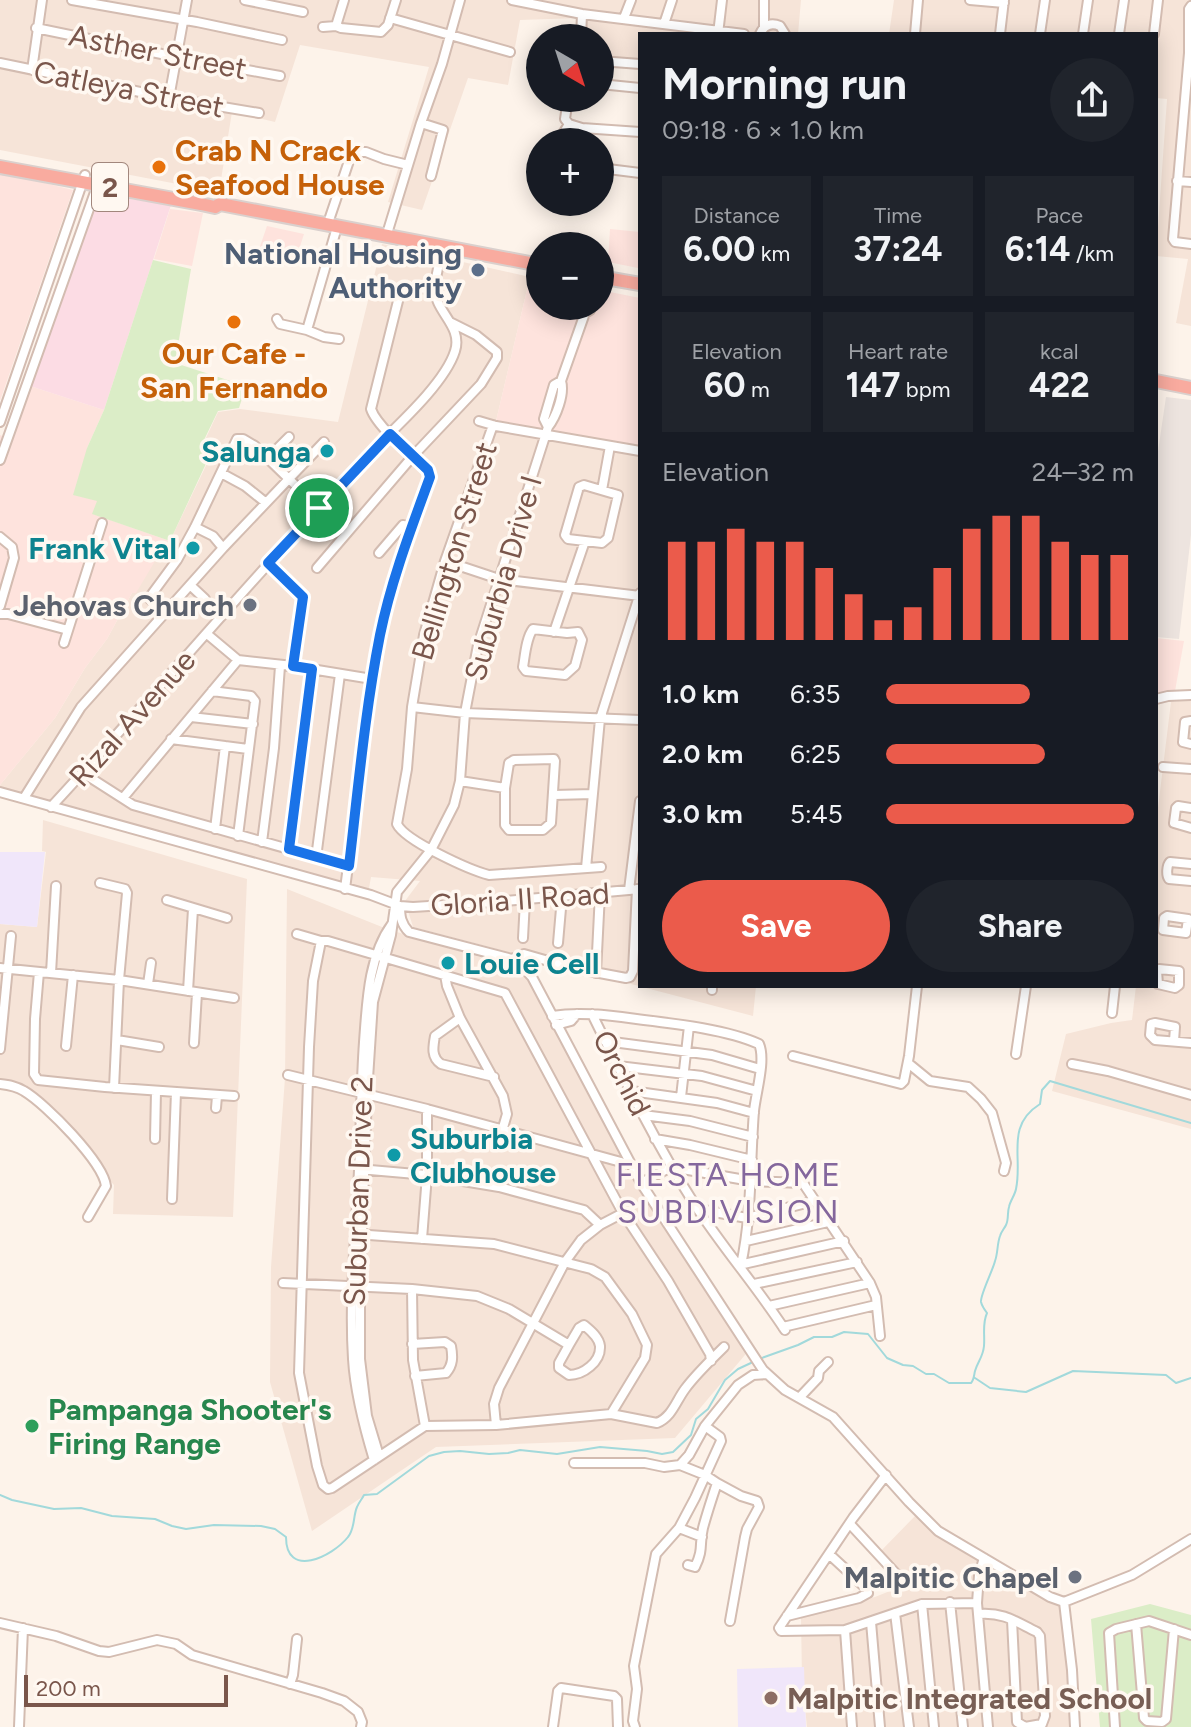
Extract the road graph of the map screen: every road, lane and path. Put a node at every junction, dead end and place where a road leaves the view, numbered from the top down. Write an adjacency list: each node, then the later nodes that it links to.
1 (42, 0): 32 (street)
2 (72, 0): 27 (street)
3 (187, 0): 27 (street)
4 (245, 0): 23 (street)
5 (344, 0): 30 (street)
6 (396, 0): 25 (street)
7 (460, 0): 43 (street)
8 (512, 0): 20 (street)
9 (580, 0): 24 (street)
10 (631, 0): 26 (street)
11 (672, 0): 29 (street)
12 (722, 0): 35 (street)
13 (764, 0): 33 (street)
14 (918, 0): 37 (street)
15 (970, 0): 21 (street)
16 (1045, 0): 39 (street)
17 (1088, 0): 40 (street)
18 (1124, 0): 41 (street)
19 (1158, 0): 42 (street)
20 (525, 2): 24 (street)
21 (1004, 2): 38 (street)
22 (1191, 6): 46 (street)
23 (303, 12)
24 (579, 14): 26 (street); 28 (street)
25 (390, 18): 30 (street); 43 (street)
26 (624, 18): 29 (street)
27 (182, 20): 44 (street); 47 (street)
28 (580, 24)
29 (664, 24): 34 (street)
30 (336, 26): 31 (street)
31 (323, 27)
32 (36, 28): 47 (street, Asther Street); 51 (street)
33 (762, 30): 36 (street)
34 (713, 32)
35 (719, 32)
36 (784, 32)
37 (915, 32)
38 (1000, 32)
39 (1040, 32)
40 (1083, 32)
41 (1119, 32)
42 (1154, 32)
43 (449, 35): 45 (street); 58 (street)
44 (282, 40)
45 (510, 52)
46 (1190, 54): 70 (street)
47 (176, 57): 52 (street, Asther Street); 55 (street)
48 (614, 62): 50 (street)
49 (0, 63): 51 (street, Catleya Street)
50 (638, 64)
51 (32, 70): 55 (street, Catleya Street)
52 (280, 76)
53 (614, 85): 54 (street)
54 (638, 88)
55 (169, 98): 57 (street, Catleya Street)
56 (566, 112): 59 (street)
57 (259, 113)
58 (421, 123): 63 (street); 67 (street)
59 (569, 124): 60 (street); 61 (street)
60 (567, 128)
61 (638, 132)
62 (0, 159): 68 (highway, 2)
63 (408, 165): 72 (street); 73 (street)
64 (0, 167): 68 (highway, 2)
65 (614, 170): 66 (street)
66 (638, 173)
67 (431, 176)
68 (84, 179): 69 (highway, 2); 80 (street)
69 (99, 181): 72 (highway, 2); 81 (street)
70 (1177, 181): 71 (street); 74 (street)
71 (1191, 182)
72 (332, 226): 73 (highway, 2); 85 (street)
73 (386, 237): 75 (highway, 2)
74 (1191, 244)
75 (443, 248): 76 (highway, 2); 79 (street)
76 (526, 263)
77 (614, 280): 78 (highway)
78 (638, 284)
79 (435, 290): 84 (street); 93 (street)
80 (42, 296): 81 (street); 90 (street)
81 (56, 301): 100 (street)
82 (277, 319): 85 (street)
83 (583, 320): 92 (street, Suburbia Drive I)
84 (452, 323): 93 (street, Rizal Avenue); 98 (street)
85 (307, 330): 86 (street)
86 (339, 339)
87 (1158, 381): 88 (highway)
88 (1191, 388)
89 (479, 421): 91 (street)
90 (0, 422)
91 (493, 425): 92 (street); 113 (street, Bellington Street)
92 (546, 431): 96 (street); 116 (street, Suburbia Drive I)
93 (390, 434): 98 (street); 105 (street, Rizal Avenue)
94 (289, 437): 99 (street)
95 (324, 442): 102 (street)
96 (610, 446): 97 (street); 103 (street)
97 (638, 451)
98 (413, 456): 108 (street); 115 (street)
99 (267, 459): 101 (street); 102 (street)
100 (0, 460)
101 (221, 473): 104 (street); 107 (street)
102 (288, 479): 104 (street); 105 (street)
103 (602, 490): 110 (street); 110 (street)
104 (265, 502): 111 (street)
105 (319, 508): 114 (street, Rizal Avenue)
106 (102, 523): 125 (street)
107 (195, 527): 111 (street); 123 (street)
108 (412, 527): 112 (street); 134 (street)
109 (0, 537): 122 (street)
110 (585, 541): 118 (street)
111 (223, 548): 117 (street)
112 (379, 553)
113 (445, 561): 116 (street); 138 (street, Bellington Street)
114 (268, 563): 127 (street, Rizal Avenue); 131 (street)
115 (317, 568)
116 (499, 579): 118 (street); 139 (street, Suburbia Drive I)
117 (190, 585): 120 (street); 123 (street)
118 (570, 587): 119 (street); 126 (street)
119 (638, 595)
120 (205, 599)
121 (638, 601): 141 (street)
122 (0, 606)
123 (165, 613): 157 (street)
124 (0, 614): 125 (street)
125 (68, 630): 128 (street)
126 (554, 632): 126 (street)
127 (207, 634): 129 (street); 151 (street, Rizal Avenue)
128 (64, 643)
129 (238, 660): 130 (street); 135 (street)
130 (280, 666): 131 (street); 165 (street)
131 (293, 666): 132 (street)
132 (312, 669): 133 (street); 166 (street)
133 (340, 674): 134 (street); 168 (street)
134 (372, 679): 170 (street)
135 (212, 691): 140 (street); 144 (street)
136 (1191, 695): 137 (street)
137 (1158, 698)
138 (412, 707): 139 (street); 167 (street, Bellington Street)
139 (465, 713): 141 (street); 152 (street, Suburbia Drive I)
140 (191, 717): 144 (street); 145 (street)
141 (600, 719): 142 (street); 155 (street)
142 (638, 720)
143 (1191, 721): 146 (street)
144 (253, 724): 148 (street)
145 (171, 739): 147 (street); 158 (street)
146 (1191, 744)
147 (225, 746): 148 (street); 162 (street)
148 (248, 749): 163 (street)
149 (1163, 767): 150 (street)
150 (1191, 769)
151 (83, 773): 158 (street); 159 (street, Rizal Avenue)
152 (460, 781): 153 (street); 167 (street, Suburbia Drive I)
153 (505, 788): 156 (street); 156 (street)
154 (0, 792): 157 (street, Gloria II Road)
155 (593, 794): 156 (street); 172 (street)
156 (554, 795)
157 (24, 798): 159 (street, Gloria II Road)
158 (123, 798): 162 (street)
159 (51, 807): 176 (street, Gloria II Road)
160 (1191, 808): 161 (street)
161 (1191, 828)
162 (215, 829): 163 (street)
163 (238, 836): 165 (street)
164 (638, 836): 177 (street)
165 (262, 842): 166 (street)
166 (289, 849): 168 (street)
167 (431, 850): 172 (street); 182 (street, Suburbia Drive I)
168 (316, 858): 170 (street)
169 (1191, 864): 173 (street)
170 (349, 866): 176 (street)
171 (601, 867): 172 (street)
172 (586, 868)
173 (1191, 881)
174 (100, 883): 199 (street)
175 (56, 886): 195 (street)
176 (345, 889): 182 (street, Gloria II Road)
177 (635, 889): 178 (street, Gloria II Road); 196 (street)
178 (600, 893): 179 (street, Gloria II Road); 196 (street)
179 (562, 897): 181 (street, Gloria II Road); 189 (street)
180 (167, 900): 183 (street)
181 (525, 900): 182 (street, Gloria II Road); 187 (street)
182 (398, 905): 190 (street, Suburban Drive 2); 191 (street)
183 (193, 909): 184 (street); 206 (street)
184 (227, 918)
185 (297, 934): 188 (street)
186 (11, 936): 193 (street)
187 (523, 938)
188 (325, 941): 190 (street); 231 (street)
189 (558, 943)
190 (380, 956): 198 (street); 238 (street, Suburban Drive 2)
191 (512, 959): 196 (street); 211 (street)
192 (151, 963): 202 (street)
193 (4, 968): 194 (street); 220 (street)
194 (39, 972): 195 (street); 233 (street)
195 (51, 973): 197 (street)
196 (596, 973)
197 (73, 975): 199 (street); 218 (street)
198 (445, 975): 210 (street); 251 (street)
199 (119, 980): 202 (street); 213 (street)
200 (1180, 980): 201 (street)
201 (1191, 981)
202 (148, 984): 206 (street)
203 (917, 988): 224 (street)
204 (1026, 988): 222 (street)
205 (1115, 988): 208 (street)
206 (192, 992): 207 (street); 216 (street)
207 (234, 998)
208 (1112, 1013)
209 (592, 1014): 211 (street); 212 (street); 214 (street, Orchid)
210 (460, 1018): 230 (street); 230 (street)
211 (554, 1020): 259 (street)
212 (689, 1026): 221 (street); 227 (street)
213 (117, 1040): 219 (street); 233 (street)
214 (605, 1041): 221 (street); 226 (street, Orchid)
215 (1174, 1041): 215 (street); 217 (street)
216 (194, 1043)
217 (1191, 1043)
218 (66, 1046)
219 (159, 1047)
220 (0, 1049)
221 (687, 1051): 227 (street); 228 (street)
222 (1016, 1054)
223 (793, 1056): 224 (street)
224 (908, 1063): 256 (street)
225 (1072, 1064): 239 (street)
226 (618, 1066): 228 (street); 235 (street, Orchid)
227 (760, 1069): 236 (street)
228 (683, 1073): 236 (street); 242 (street)
229 (288, 1075): 231 (street)
230 (494, 1077): 247 (street)
231 (309, 1080): 238 (street); 276 (street)
232 (0, 1084): 264 (street)
233 (114, 1088): 234 (street)
234 (156, 1091): 237 (street); 249 (street)
235 (631, 1091): 242 (street); 246 (street, Orchid)
236 (757, 1091): 245 (street)
237 (176, 1092): 240 (street); 260 (street)
238 (364, 1094): 244 (street); 255 (street, Suburban Drive 2)
239 (1191, 1095)
240 (217, 1096): 241 (street); 243 (street)
241 (234, 1096)
242 (681, 1097): 245 (street)
243 (216, 1108)
244 (427, 1109): 247 (street); 257 (street)
245 (754, 1113): 248 (street)
246 (643, 1115): 248 (street); 250 (street, Orchid)
247 (502, 1131): 251 (street)
248 (753, 1137): 252 (street)
249 (155, 1139)
250 (655, 1139): 252 (street); 254 (street, Orchid)
251 (589, 1152): 253 (street); 263 (street)
252 (752, 1160): 258 (street)
253 (621, 1162)
254 (671, 1167): 258 (street); 259 (street); 262 (street, Orchid)
255 (362, 1169): 257 (street); 268 (street, Suburban Drive 2)
256 (1004, 1171)
257 (427, 1175): 267 (street); 269 (street)
258 (751, 1181): 261 (street); 265 (street)
259 (641, 1183): 290 (street)
260 (172, 1199)
261 (814, 1201): 265 (street); 266 (street)
262 (698, 1209): 265 (street); 274 (street, Orchid)
263 (623, 1213): 267 (street); 288 (street)
264 (88, 1217)
265 (747, 1218): 270 (street)
266 (828, 1222): 270 (street); 271 (street)
267 (600, 1225): 272 (street)
268 (358, 1235): 269 (street); 279 (street, Suburban Drive 2)
269 (422, 1239): 272 (street)
270 (746, 1241): 274 (street)
271 (844, 1241): 273 (street); 274 (street)
272 (565, 1262): 283 (street); 293 (street)
273 (857, 1262): 277 (street); 278 (street)
274 (740, 1265): 278 (street, Orchid)
275 (283, 1283): 276 (street)
276 (301, 1283): 279 (street); 297 (street)
277 (870, 1283): 281 (street); 282 (street)
278 (754, 1284): 282 (street, Orchid)
279 (356, 1285): 280 (street); 297 (street, Suburban Drive 2)
280 (412, 1289): 283 (street); 285 (street)
281 (876, 1305): 282 (street, Orchid); 284 (street)
282 (769, 1306)
283 (533, 1323): 286 (street); 294 (street)
284 (880, 1336)
285 (412, 1344): 291 (street); 291 (street)
286 (569, 1345): 286 (street)
287 (724, 1347): 288 (street)
288 (711, 1361): 293 (street)
289 (828, 1362): 292 (street)
290 (765, 1372): 292 (street); 296 (street)
291 (415, 1376): 295 (street)
292 (800, 1397): 301 (street)
293 (611, 1414): 294 (street)
294 (496, 1425): 295 (street)
295 (425, 1426): 297 (street)
296 (705, 1426): 299 (street); 300 (street)
297 (376, 1458)
298 (574, 1463): 299 (street)
299 (680, 1465): 300 (street)
300 (705, 1475): 302 (street); 304 (street)
301 (886, 1475): 303 (street); 308 (street)
302 (717, 1483): 305 (street); 319 (street)
303 (850, 1524): 307 (street); 310 (street)
304 (679, 1528): 305 (street); 333 (street)
305 (702, 1537): 309 (street)
306 (1191, 1539): 312 (street)
307 (829, 1554): 317 (street); 317 (street)
308 (984, 1558): 312 (street); 313 (street)
309 (688, 1565)
310 (900, 1578)
311 (950, 1602): 313 (street); 314 (street); 338 (street)
312 (1064, 1602): 340 (street)
313 (977, 1603): 316 (street)
314 (922, 1604): 315 (street); 337 (street)
315 (895, 1613): 320 (street); 336 (street)
316 (979, 1614): 318 (street); 339 (street)
317 (787, 1616): 325 (street)
318 (1012, 1620): 318 (street)
319 (730, 1621)
320 (871, 1622): 325 (street); 335 (street)
321 (0, 1623): 323 (street)
322 (1136, 1624): 324 (street); 324 (street); 341 (street)
323 (23, 1628): 328 (street); 329 (street)
324 (1174, 1629): 326 (street)
325 (845, 1630): 334 (street)
326 (1191, 1635)
327 (297, 1639): 328 (street)
328 (290, 1684): 330 (street)
329 (19, 1727)
330 (361, 1727)
331 (553, 1727): 332 (street)
332 (618, 1727)
333 (635, 1727)
334 (852, 1727)
335 (880, 1727)
336 (909, 1727)
337 (934, 1727)
338 (963, 1727)
339 (988, 1727)
340 (1075, 1727)
341 (1115, 1727)

